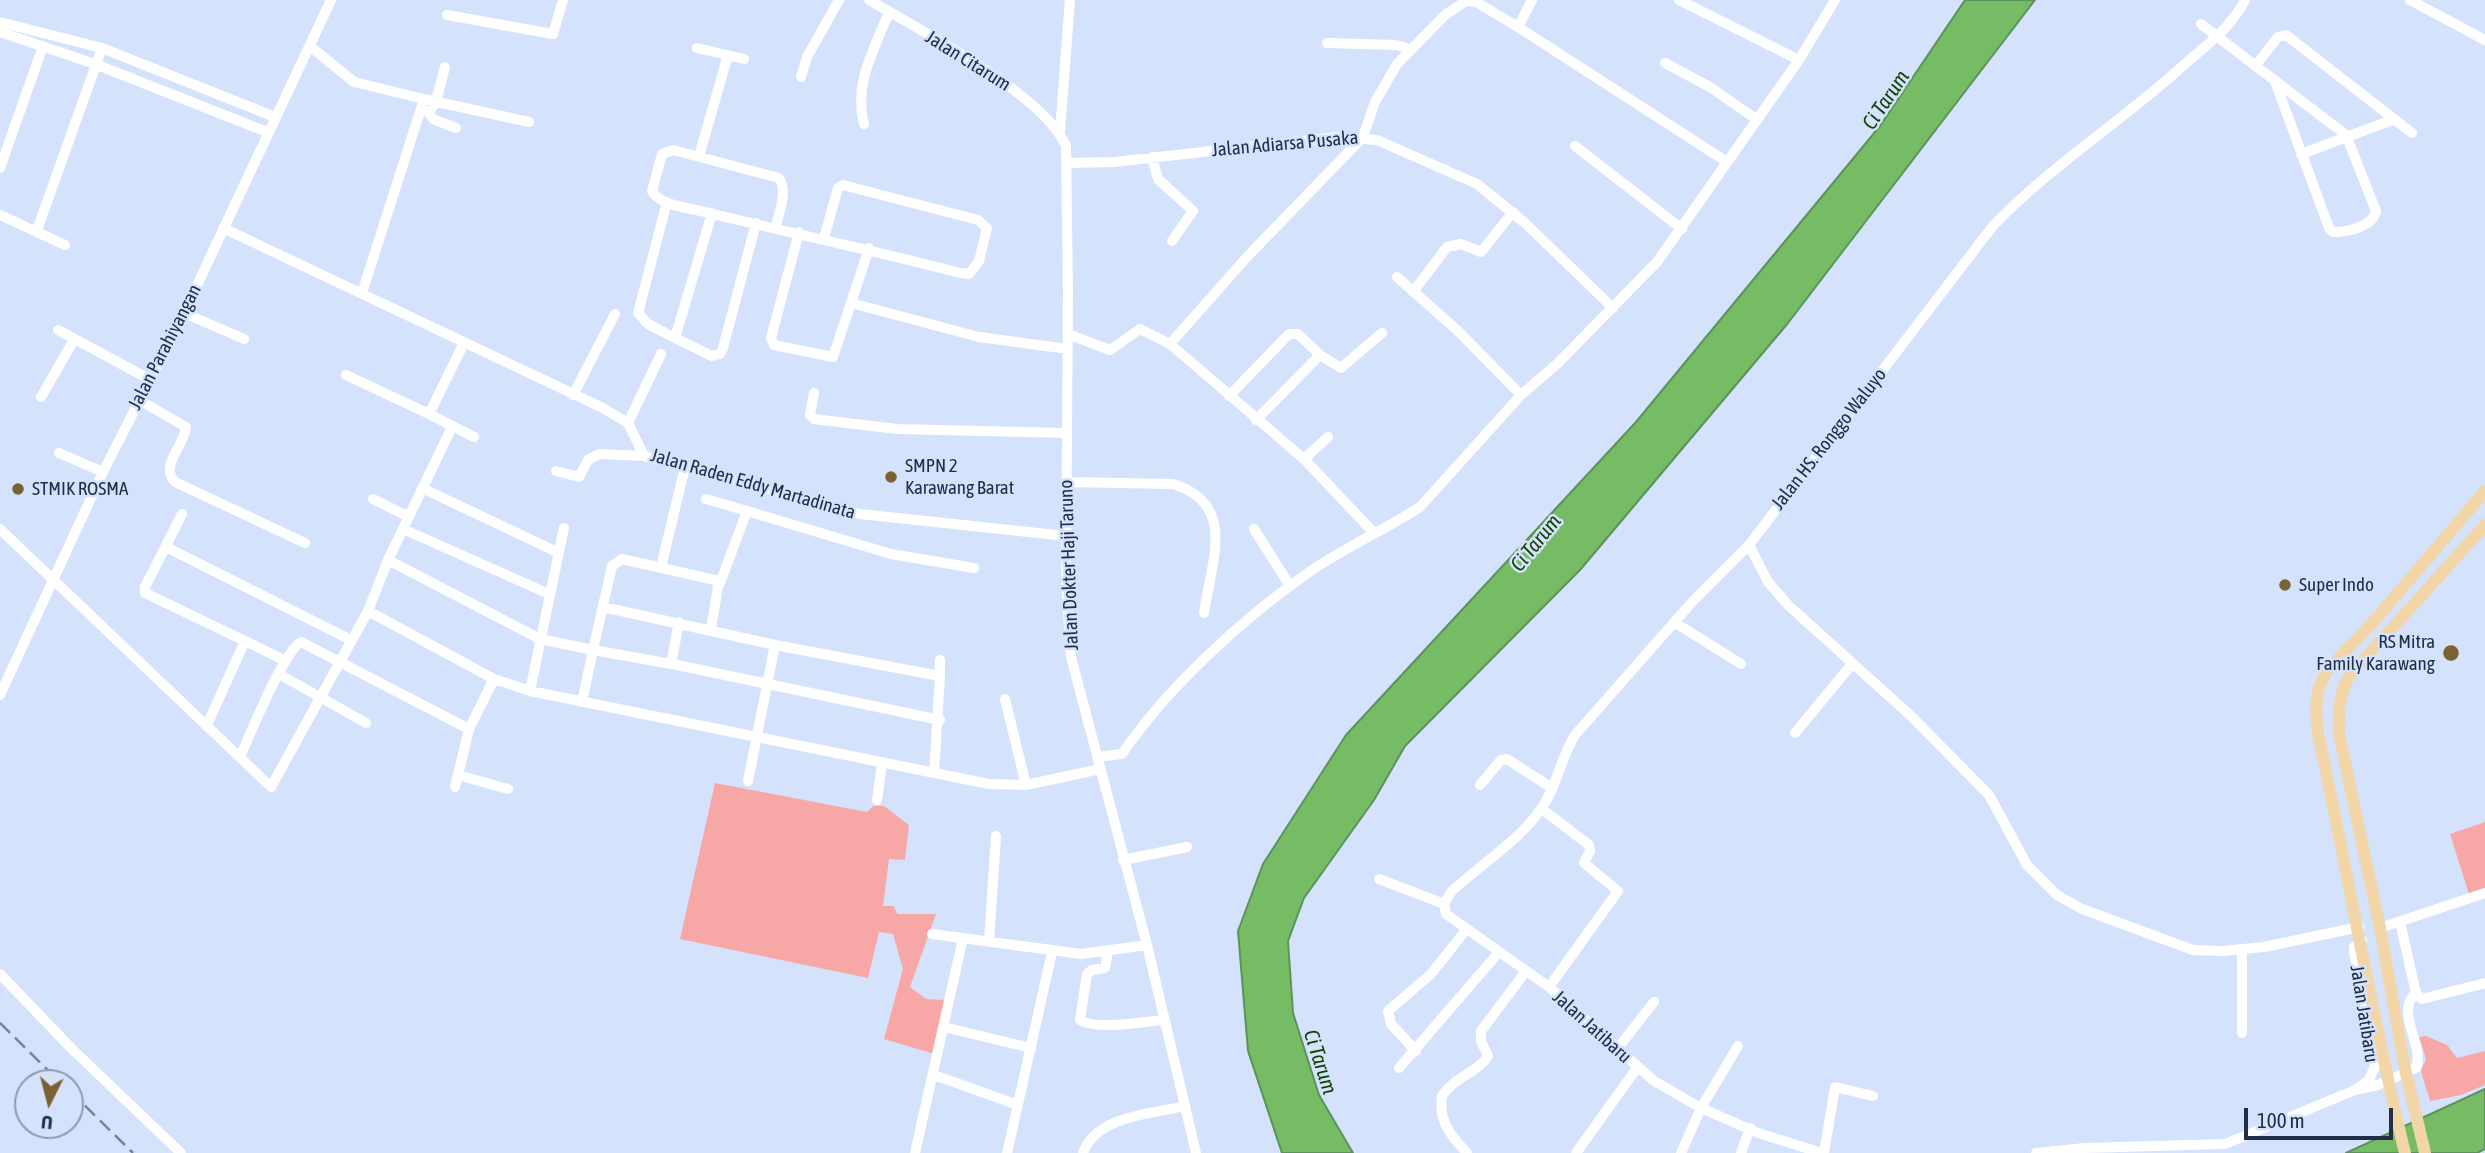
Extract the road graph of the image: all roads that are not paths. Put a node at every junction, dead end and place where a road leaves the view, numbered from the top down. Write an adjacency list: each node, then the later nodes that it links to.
1 (331, 0): 21 (street, Jalan Parahiyangan)
2 (562, 0): 12 (street)
3 (839, 0): 32 (street)
4 (869, 0): 11 (street, Jalan Citarum)
5 (1070, 0): 42 (street)
6 (1532, 0): 15 (street)
7 (1679, 0): 27 (street)
8 (1835, 0): 27 (street)
9 (2245, 0): 17 (street, Jalan HS. Ronggo Waluyo)
10 (2410, 0): 18 (street)
11 (889, 12): 40 (street); 42 (street, Jalan Citarum)
12 (447, 15)
13 (0, 22): 22 (street)
14 (2201, 24): 17 (street)
15 (1518, 27): 24 (street); 51 (street)
16 (0, 32): 20 (street)
17 (2218, 35): 30 (street); 123 (street, Jalan HS. Ronggo Waluyo)
18 (2485, 40)
19 (1327, 43): 24 (street)
20 (43, 46): 28 (street); 53 (street)
21 (311, 47): 34 (street); 36 (street, Jalan Parahiyangan)
22 (102, 48): 28 (street); 36 (street)
23 (697, 48): 25 (street)
24 (1411, 49): 46 (street)
25 (728, 55): 26 (street); 49 (street)
26 (744, 59)
27 (1799, 60): 37 (street)
28 (95, 64): 43 (street); 62 (street)
29 (1665, 64): 37 (street)
30 (2255, 66): 33 (street); 38 (street)
31 (445, 67): 35 (street)
32 (802, 77)
33 (2276, 84): 45 (street); 48 (street)
34 (424, 99): 35 (street); 70 (street)
35 (436, 101): 39 (street); 41 (street)
36 (275, 117): 43 (street, Jalan Parahiyangan)
37 (1756, 119): 51 (street)
38 (2395, 119): 44 (street); 45 (street)
39 (528, 122)
40 (864, 124)
41 (456, 128)
42 (1060, 131): 52 (street, Jalan Dokter Haji Taruno)
43 (267, 132): 60 (street, Jalan Parahiyangan)
44 (2412, 133)
45 (2346, 135): 48 (street); 48 (street)
46 (1363, 137): 50 (street, Jalan Adiarsa Pusaka); 55 (street, Jalan Adiarsa Pusaka); 82 (street)
47 (1575, 146): 61 (street)
48 (2301, 153)
49 (699, 156): 54 (street); 59 (street)
50 (1152, 158): 52 (street, Jalan Adiarsa Pusaka); 65 (street)
51 (1727, 162): 61 (street)
52 (1068, 163): 77 (street, Jalan Dokter Haji Taruno)
53 (0, 169)
54 (667, 202): 56 (street); 78 (street)
55 (1513, 212): 69 (street); 72 (street, Jalan Adiarsa Pusaka)
56 (712, 214): 58 (street); 78 (street)
57 (0, 215): 62 (street)
58 (756, 223): 59 (street); 78 (street)
59 (776, 226): 63 (street)
60 (223, 228): 70 (street); 73 (street, Jalan Parahiyangan)
61 (1682, 229): 72 (street)
62 (37, 230): 66 (street)
63 (799, 232): 64 (street); 71 (street)
64 (824, 238): 67 (street); 67 (street)
65 (1172, 241)
66 (65, 245)
67 (869, 248): 71 (street)
68 (1397, 277): 69 (street)
69 (1413, 292): 90 (street)
70 (362, 293): 81 (street)
71 (851, 303): 83 (street)
72 (1613, 308): 90 (street)
73 (184, 313): 79 (street); 87 (street, Jalan Parahiyangan)
74 (615, 314): 89 (street)
75 (58, 330): 80 (street)
76 (1382, 333): 85 (street)
77 (1068, 334): 82 (street); 83 (street, Jalan Dokter Haji Taruno)
78 (675, 338)
79 (244, 339)
80 (74, 340): 87 (street); 91 (street)
81 (464, 343): 89 (street); 94 (street)
82 (1170, 344): 92 (street)
83 (1068, 349): 98 (street, Jalan Dokter Haji Taruno)
84 (661, 354): 96 (street)
85 (1320, 355): 92 (street); 95 (street)
86 (346, 375): 94 (street)
87 (149, 379): 93 (street, Jalan Parahiyangan)
88 (814, 393): 98 (street)
89 (573, 395): 96 (street)
90 (1521, 395): 120 (street)
91 (41, 397)
92 (1229, 397): 95 (street)
93 (139, 400): 106 (street, Jalan Parahiyangan); 122 (street)
94 (429, 414): 97 (street)
95 (1256, 420): 103 (street)
96 (628, 423): 102 (street, Jalan Raden Eddy Martadinata)
97 (452, 427): 99 (street); 108 (street)
98 (1067, 433): 107 (street, Jalan Dokter Haji Taruno)
99 (474, 437)
100 (1328, 438): 103 (street)
101 (59, 453): 106 (street)
102 (644, 456): 104 (street, Jalan Raden Eddy Martadinata); 105 (street)
103 (1304, 459): 120 (street)
104 (685, 467): 121 (street, Jalan Raden Eddy Martadinata); 130 (street)
105 (556, 471)
106 (103, 472): 132 (street, Jalan Parahiyangan)
107 (1066, 482): 121 (street, Jalan Dokter Haji Taruno); 138 (street)
108 (424, 489): 114 (street); 127 (street)
109 (2485, 491): 126 (main road)
110 (373, 499): 114 (street)
111 (706, 499): 112 (street)
112 (747, 512): 131 (street); 133 (street)
113 (182, 514): 125 (street)
114 (409, 517): 117 (street)
115 (2485, 524): 129 (main road)
116 (564, 528): 127 (street)
117 (403, 529): 128 (street); 135 (street)
118 (1254, 530): 134 (street)
119 (3, 532): 124 (street); 132 (street)
120 (1374, 533): 134 (street)
121 (1066, 536): 169 (street, Jalan Dokter Haji Taruno)
122 (305, 543)
123 (1749, 545): 140 (street, Jalan HS. Ronggo Waluyo); 152 (street)
124 (0, 547)
125 (166, 547): 143 (street); 144 (street)
126 (2436, 548): 129 (main road); 191 (main road)
127 (557, 552): 135 (street)
128 (388, 560): 137 (street); 142 (street)
129 (2453, 561): 189 (main road)
130 (660, 567): 133 (street); 136 (street)
131 (974, 568)
132 (52, 582): 158 (street, Jalan Parahiyangan); 164 (street)
133 (720, 583): 141 (street)
134 (1290, 586): 169 (street)
135 (549, 594): 142 (street)
136 (603, 607): 139 (street); 146 (street)
137 (368, 611): 143 (street); 155 (street)
138 (1205, 613)
139 (679, 622): 141 (street); 150 (street)
140 (1675, 622): 151 (street); 178 (street, Jalan HS. Ronggo Waluyo)
141 (711, 629): 145 (street)
142 (540, 639): 146 (street); 157 (street)
143 (351, 640): 149 (street)
144 (245, 641): 148 (street); 164 (street)
145 (775, 645): 154 (street); 156 (street)
146 (593, 650): 150 (street); 161 (street)
147 (940, 660): 154 (street)
148 (286, 661): 149 (street); 153 (street)
149 (340, 661): 159 (street); 165 (street)
150 (671, 664): 156 (street)
151 (1741, 664)
152 (1852, 664): 166 (street); 196 (street)
153 (279, 674): 159 (street); 168 (street)
154 (940, 676): 162 (street)
155 (494, 678): 157 (street); 165 (street)
156 (769, 685): 162 (street); 167 (street)
157 (530, 691): 161 (street)
158 (0, 695)
159 (321, 697): 163 (street); 168 (street)
160 (1005, 699): 175 (street)
161 (582, 702): 167 (street)
162 (940, 720): 172 (street)
163 (366, 723)
164 (207, 725): 168 (street)
165 (469, 729): 173 (street)
166 (1795, 733)
167 (758, 737): 170 (street); 174 (street)
168 (240, 757)
169 (1097, 757): 171 (street, Jalan Dokter Haji Taruno)
170 (882, 763): 172 (street); 180 (street)
171 (1100, 769): 175 (street); 184 (street, Jalan Dokter Haji Taruno)
172 (934, 773): 175 (street)
173 (458, 775): 177 (street); 179 (street)
174 (748, 781)
175 (1026, 785)
176 (1480, 785): 178 (street)
177 (454, 787)
178 (1552, 788): 181 (street, Jalan HS. Ronggo Waluyo)
179 (508, 789)
180 (877, 800)
181 (1542, 809): 187 (street, Jalan HS. Ronggo Waluyo); 203 (street)
182 (996, 836): 194 (street)
183 (1187, 847): 184 (street)
184 (1123, 860): 195 (street, Jalan Dokter Haji Taruno)
185 (1379, 879): 187 (street, Jalan Jatibaru)
186 (2485, 892): 188 (street)
187 (1444, 904): 190 (street, Jalan Jatibaru)
188 (2400, 922): 189 (street); 204 (street)
189 (2380, 928): 234 (main road)
190 (1466, 930): 199 (street, Jalan Jatibaru); 212 (street)
191 (2360, 933): 196 (street); 216 (street, Jalan Jatibaru); 233 (main road)
192 (932, 934): 193 (street)
193 (963, 938): 194 (street); 207 (street)
194 (989, 942): 198 (street)
195 (1147, 945): 197 (street); 206 (street, Jalan Dokter Haji Taruno)
196 (2242, 949): 208 (street)
197 (1108, 951): 198 (street); 206 (street)
198 (1052, 952): 210 (street)
199 (1499, 952): 200 (street, Jalan Jatibaru); 212 (street)
200 (1526, 971): 203 (street, Jalan Jatibaru); 227 (street)
201 (0, 974): 222 (street)
202 (2485, 983): 204 (street)
203 (1549, 987): 211 (street, Jalan Jatibaru)
204 (2416, 993): 216 (street)
205 (1654, 1002): 211 (street)
206 (1165, 1020): 219 (street, Jalan Dokter Haji Taruno)
207 (944, 1027): 210 (street); 215 (street)
208 (2242, 1033)
209 (1738, 1046): 220 (street)
210 (1031, 1048): 218 (street)
211 (1617, 1049): 214 (street, Jalan Jatibaru)
212 (1416, 1051): 213 (street)
213 (1399, 1068)
214 (1637, 1068): 220 (street, Jalan Jatibaru); 228 (street)
215 (934, 1075): 218 (street); 223 (street)
216 (2355, 1090): 232 (street, Jalan Jatibaru)
217 (1873, 1096): 231 (street)
218 (1017, 1105): 224 (street)
219 (1185, 1106): 225 (street); 226 (street, Jalan Dokter Haji Taruno)
220 (1701, 1108): 221 (street, Jalan Jatibaru); 229 (street)
221 (1750, 1128): 230 (street); 231 (street, Jalan Jatibaru)
222 (181, 1153)
223 (915, 1153)
224 (1007, 1153)
225 (1083, 1153)
226 (1196, 1153)
227 (1467, 1153)
228 (1576, 1153)
229 (1681, 1153)
230 (1741, 1153)
231 (1823, 1153)
232 (2036, 1153)
233 (2405, 1153)
234 (2425, 1153)

